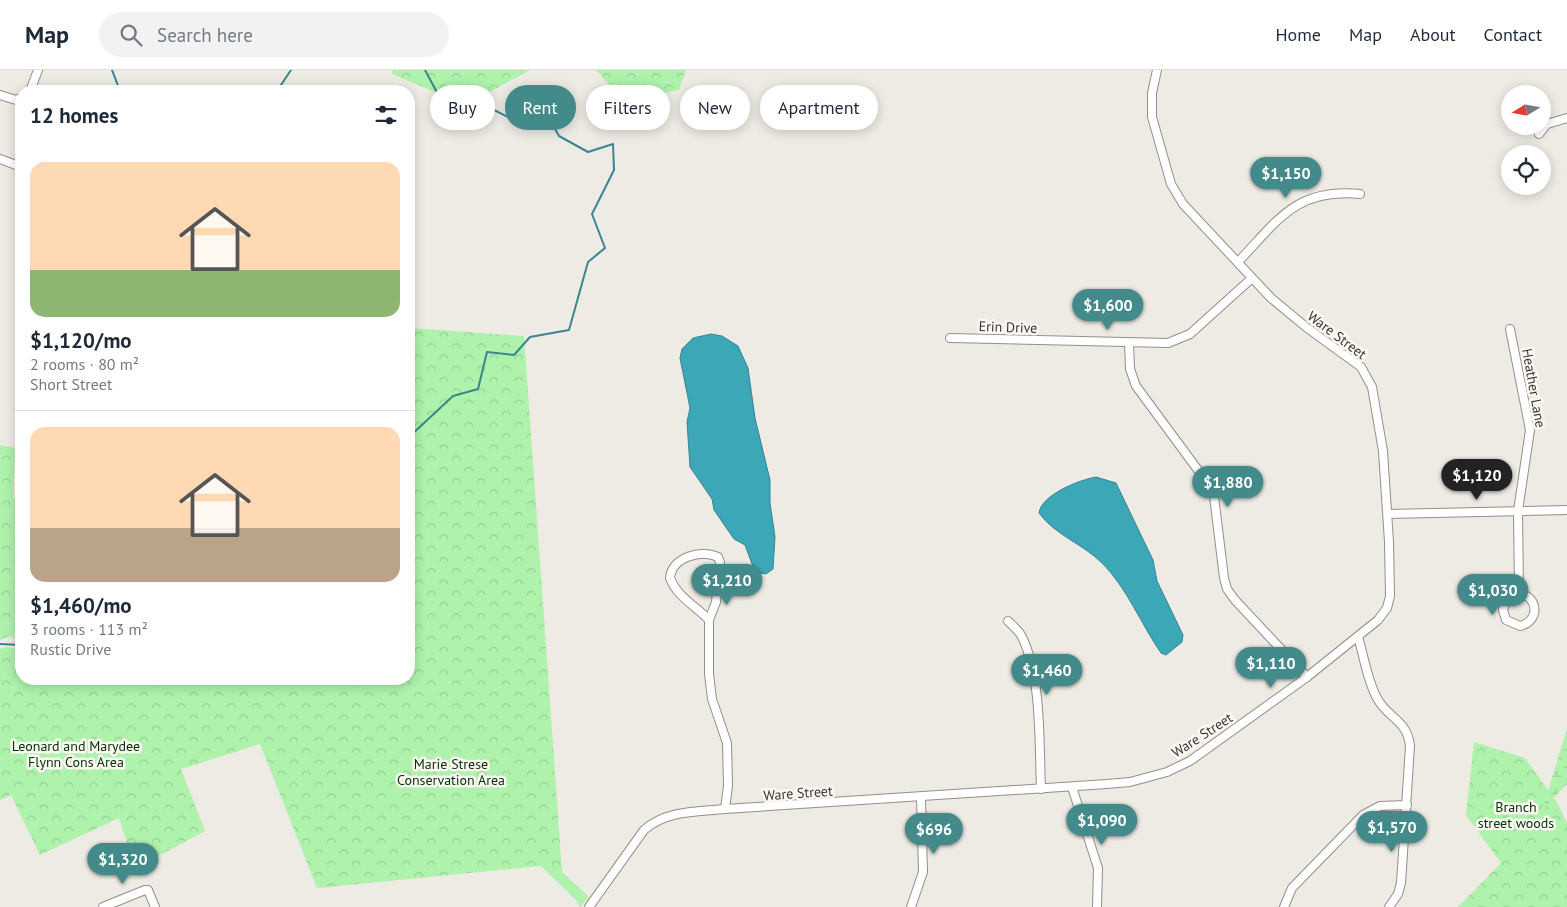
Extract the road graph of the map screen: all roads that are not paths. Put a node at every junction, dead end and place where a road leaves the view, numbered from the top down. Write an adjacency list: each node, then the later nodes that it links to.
1 (1157, 70): 11 (street, Ware Street)
2 (36, 71): 3 (street)
3 (32, 85)
4 (0, 96): 5 (street)
5 (15, 100)
6 (1567, 118): 7 (street)
7 (1551, 123)
8 (0, 159): 9 (street)
9 (15, 165)
10 (1360, 194): 11 (street)
11 (1238, 262): 12 (street, Ware Street)
12 (1251, 279): 15 (street, Erin Drive); 18 (street, Ware Street)
13 (1510, 329): 17 (street, Heather Lane)
14 (950, 338): 15 (street, Erin Drive)
15 (1129, 343): 23 (street)
16 (1567, 510): 17 (street)
17 (1518, 511): 18 (street); 19 (street, Heather Lane)
18 (1388, 514): 22 (street, Ware Street)
19 (1519, 593): 19 (street)
20 (709, 620): 20 (street); 28 (street)
21 (1008, 621): 25 (street)
22 (1358, 637): 23 (street, Ware Street); 27 (street)
23 (1307, 677): 24 (street, Ware Street)
24 (1072, 787): 25 (street, Ware Street); 33 (street)
25 (1041, 789): 26 (street, Ware Street)
26 (921, 798): 28 (street, Ware Street); 32 (street)
27 (1407, 805): 34 (street); 35 (street)
28 (726, 810): 31 (street, Ware Street)
29 (103, 907): 30 (street)
30 (155, 907)
31 (589, 907)
32 (911, 907)
33 (1097, 907)
34 (1284, 907)
35 (1389, 907)

